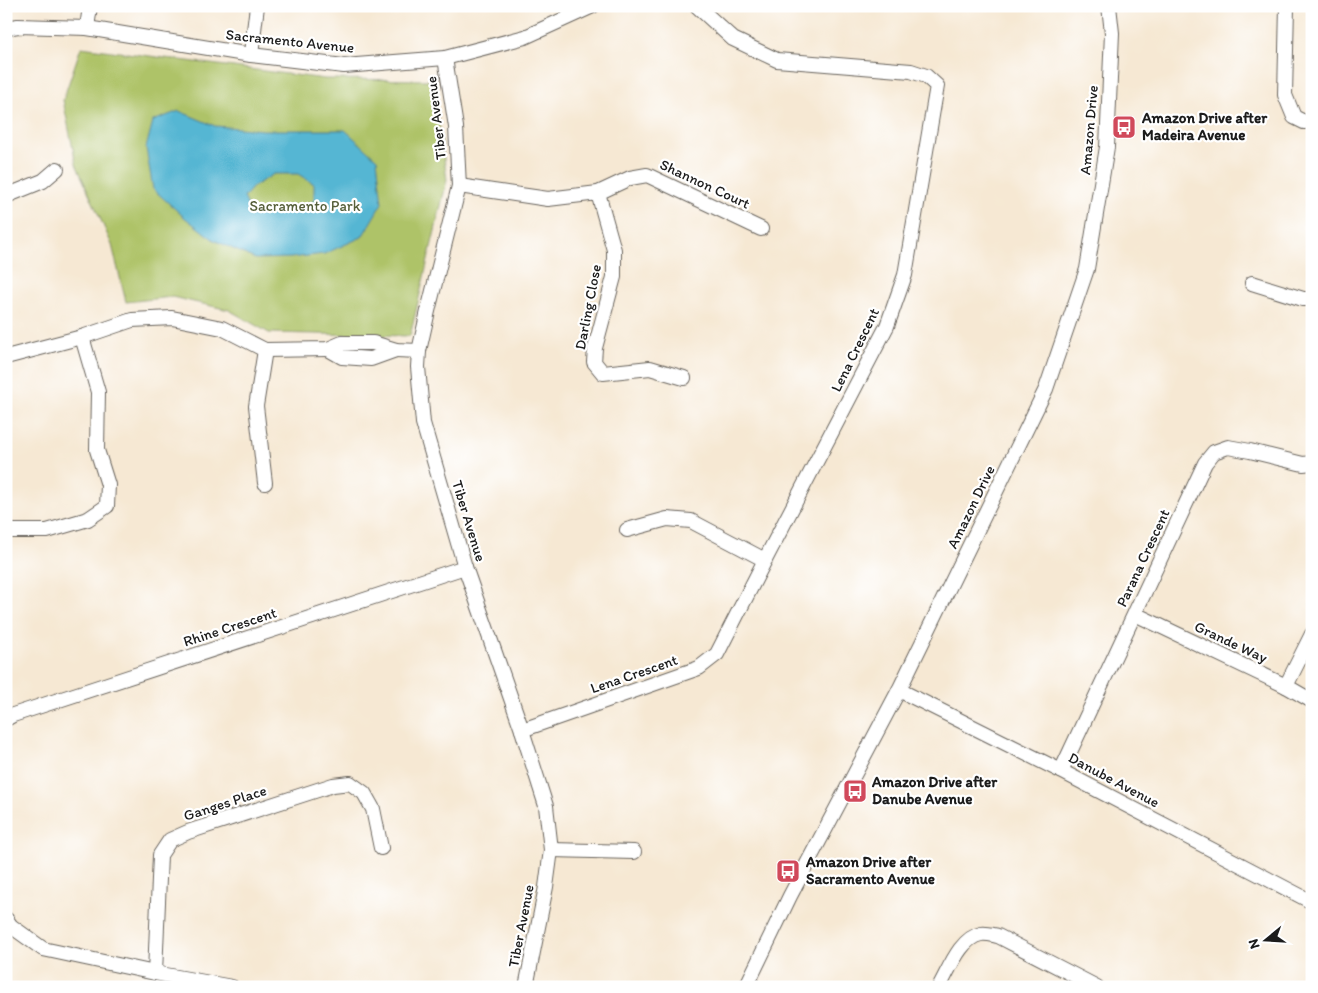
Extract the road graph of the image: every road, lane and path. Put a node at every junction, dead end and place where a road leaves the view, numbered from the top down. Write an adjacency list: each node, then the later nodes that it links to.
1 (90, 6): 8 (street)
2 (257, 6): 9 (street)
3 (593, 6): 10 (street, Sacramento Avenue)
4 (698, 6): 28 (street, Lena Crescent)
5 (1109, 6): 33 (street, Amazon Drive)
6 (1287, 6): 11 (street)
7 (6, 28): 8 (street, Sacramento Avenue)
8 (87, 28): 9 (street, Sacramento Avenue)
9 (251, 55): 10 (street, Sacramento Avenue)
10 (445, 58): 13 (street, Tiber Avenue)
11 (1312, 121)
12 (57, 169): 15 (street)
13 (459, 186): 14 (street, Shannon Court); 21 (street, Tiber Avenue)
14 (598, 193): 16 (street, Shannon Court); 23 (street, Darling Close)
15 (6, 196)
16 (761, 229)
17 (1252, 283): 18 (street)
18 (1312, 299)
19 (82, 337): 20 (street); 22 (street); 27 (street)
20 (265, 350): 21 (street); 25 (street)
21 (419, 351): 29 (street, Tiber Avenue)
22 (6, 358)
23 (684, 378)
24 (1312, 463): 30 (street, Parana Crescent)
25 (265, 483)
26 (627, 530): 28 (street)
27 (12, 531)
28 (765, 560): 36 (street, Lena Crescent)
29 (465, 567): 35 (street, Rhine Crescent); 36 (street, Tiber Avenue)
30 (1135, 614): 32 (street, Grande Way); 37 (street, Parana Crescent)
31 (1312, 634): 32 (street)
32 (1286, 686): 34 (street, Grande Way)
33 (900, 690): 37 (street, Danube Avenue); 46 (street, Amazon Drive)
34 (1312, 701)
35 (6, 719)
36 (522, 730): 39 (street, Tiber Avenue)
37 (1061, 771): 41 (street, Danube Avenue)
38 (381, 848): 43 (street, Ganges Place)
39 (551, 850): 40 (street); 45 (street, Tiber Avenue)
40 (634, 852)
41 (1312, 902)
42 (6, 919): 43 (street)
43 (155, 973): 44 (street)
44 (232, 987)
45 (526, 987)
46 (746, 987)
47 (940, 987): 48 (street)
48 (1097, 987)

